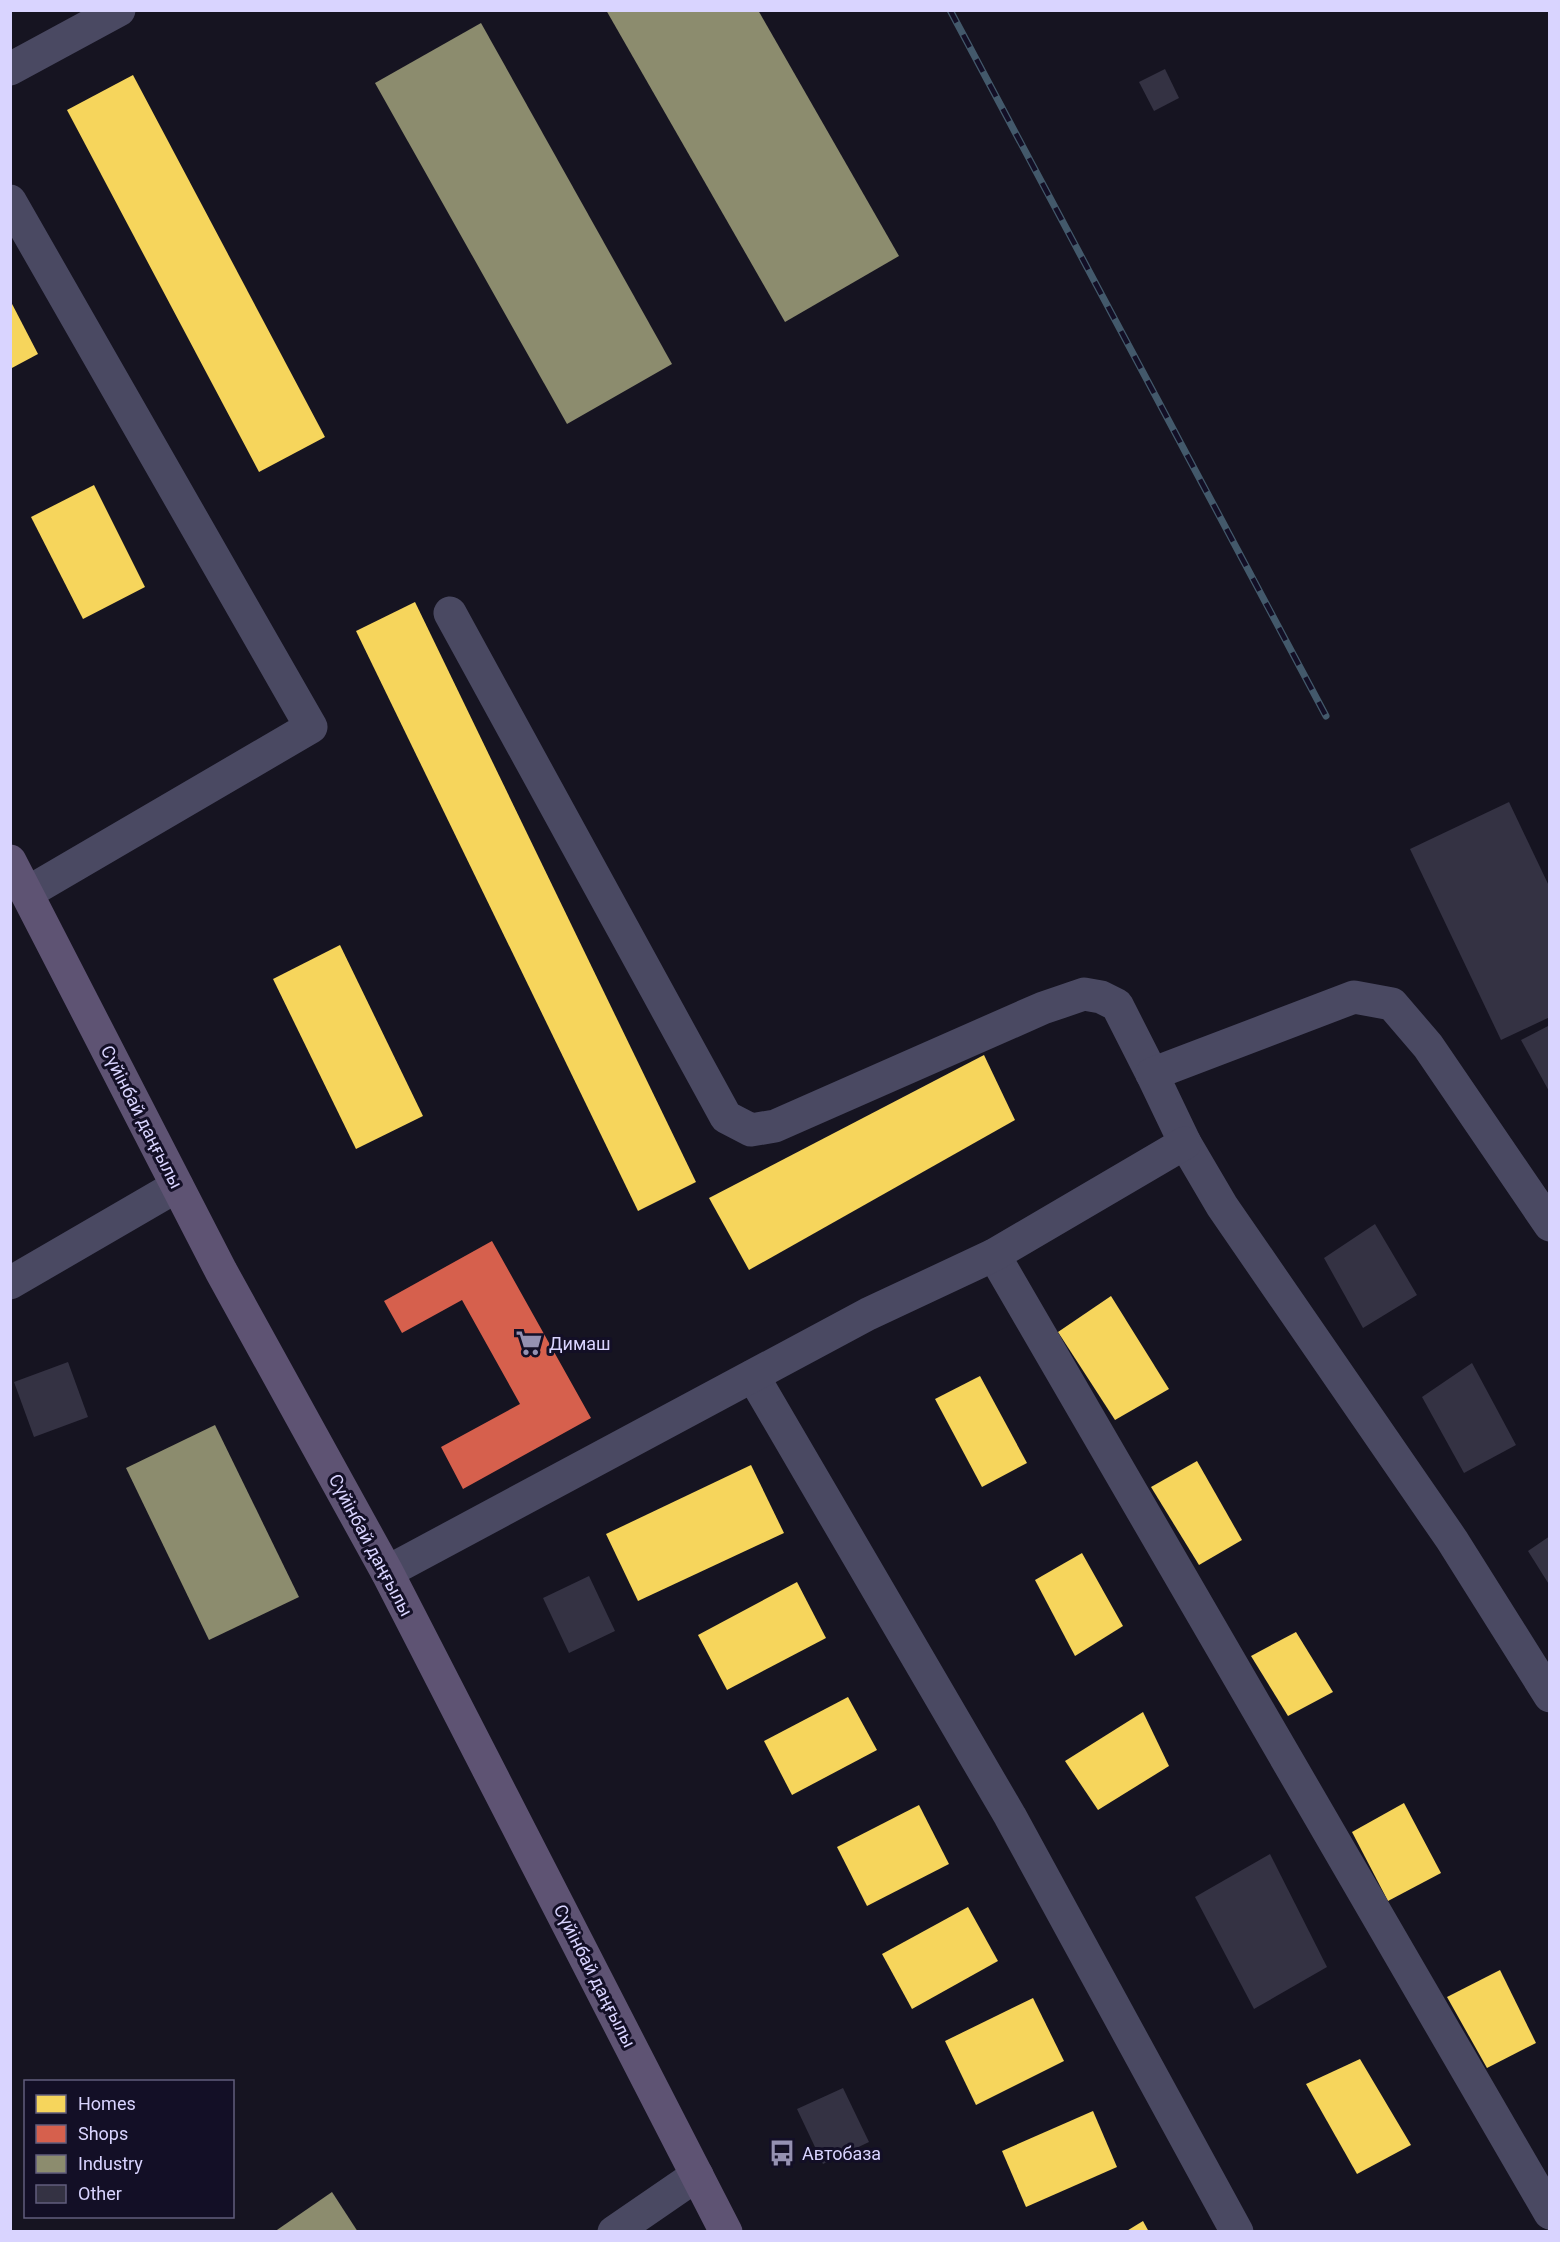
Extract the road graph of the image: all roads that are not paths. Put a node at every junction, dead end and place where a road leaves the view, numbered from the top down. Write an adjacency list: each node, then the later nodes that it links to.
1 (118, 10): 2 (street)
2 (10, 69)
3 (10, 201): 6 (street)
4 (450, 612): 7 (street)
5 (10, 861): 6 (main road, Сүйінбай даңғылы)
6 (27, 893): 9 (main road, Сүйінбай даңғылы)
7 (1152, 1074): 8 (street); 10 (street)
8 (1185, 1143): 11 (street); 15 (street)
9 (177, 1186): 12 (street); 14 (main road, Сүйінбай даңғылы)
10 (1550, 1225)
11 (994, 1254): 13 (street); 17 (street)
12 (10, 1283)
13 (753, 1376): 14 (street); 20 (street)
14 (387, 1572): 16 (main road, Сүйінбай даңғылы)
15 (1550, 1696)
16 (697, 2175): 18 (street); 19 (main road, Сүйінбай даңғылы)
17 (1550, 2213)
18 (614, 2232)
19 (726, 2232)
20 (1238, 2232)

